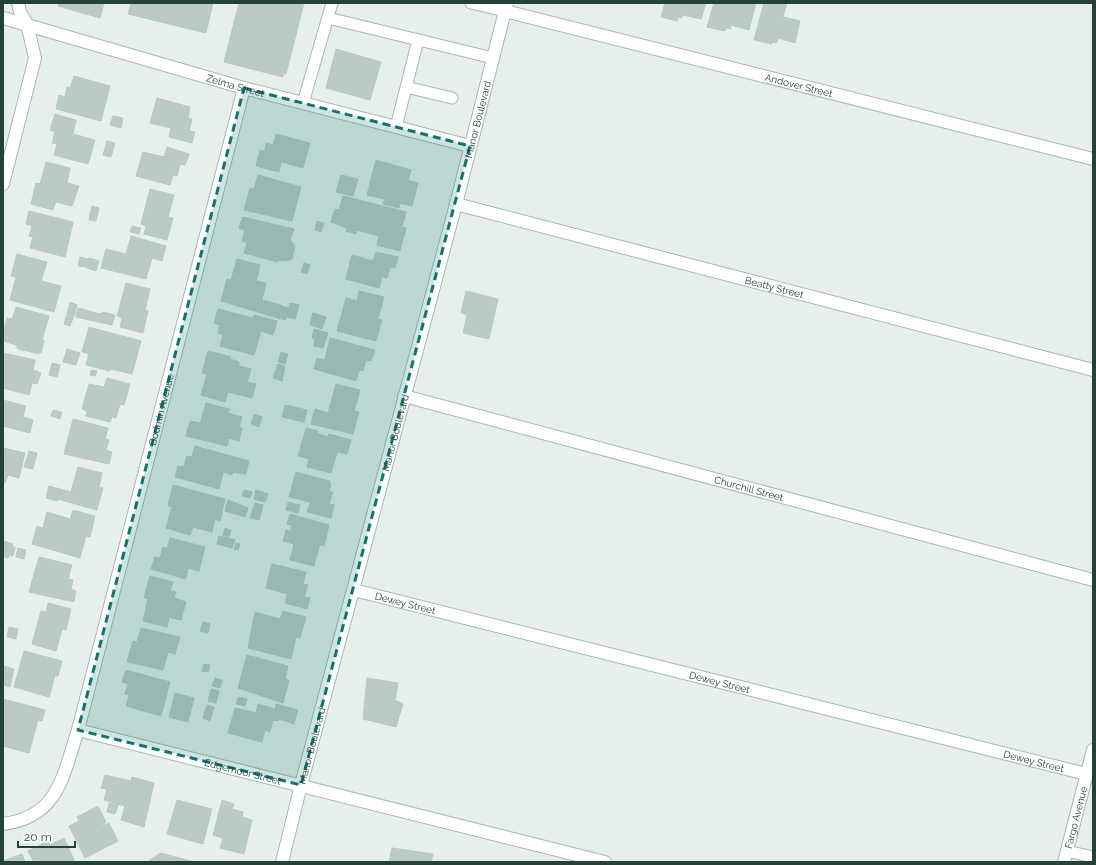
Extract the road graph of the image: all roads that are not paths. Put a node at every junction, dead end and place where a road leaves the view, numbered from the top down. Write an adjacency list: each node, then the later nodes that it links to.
1 (18, 3): 7 (street)
2 (332, 3): 6 (lane)
3 (471, 3): 4 (lane)
4 (506, 7): 9 (street, Manor Boulevard); 16 (street, Andover Street)
5 (3, 18): 7 (street, Zelma Street)
6 (328, 18): 8 (lane); 13 (lane)
7 (28, 24): 11 (street, Zelma Street); 17 (street)
8 (418, 40): 9 (lane); 10 (lane)
9 (493, 58): 15 (street, Manor Boulevard)
10 (406, 87): 12 (lane); 14 (lane)
11 (244, 88): 13 (street, Zelma Street); 23 (street, Bodmin Avenue)
12 (452, 98)
13 (303, 103): 14 (street, Zelma Street)
14 (396, 127): 15 (street, Zelma Street)
15 (470, 146): 18 (street, Manor Boulevard)
16 (1093, 159)
17 (3, 184)
18 (456, 204): 19 (street, Beatty Street); 20 (street, Manor Boulevard)
19 (1093, 370)
20 (404, 396): 21 (street, Churchill Street); 22 (street, Manor Boulevard)
21 (1093, 580)
22 (354, 590): 25 (street, Dewey Street); 26 (street, Manor Boulevard)
23 (78, 730): 26 (street, Edgemoor Street); 27 (street)
24 (1093, 751): 25 (street, Fargo Avenue)
25 (1086, 774): 28 (street, Fargo Avenue)
26 (301, 785): 30 (street, Manor Boulevard); 31 (street, Edgemoor Street)
27 (3, 824)
28 (1065, 856): 29 (lane)
29 (1093, 857)
30 (282, 862)
31 (605, 862)

